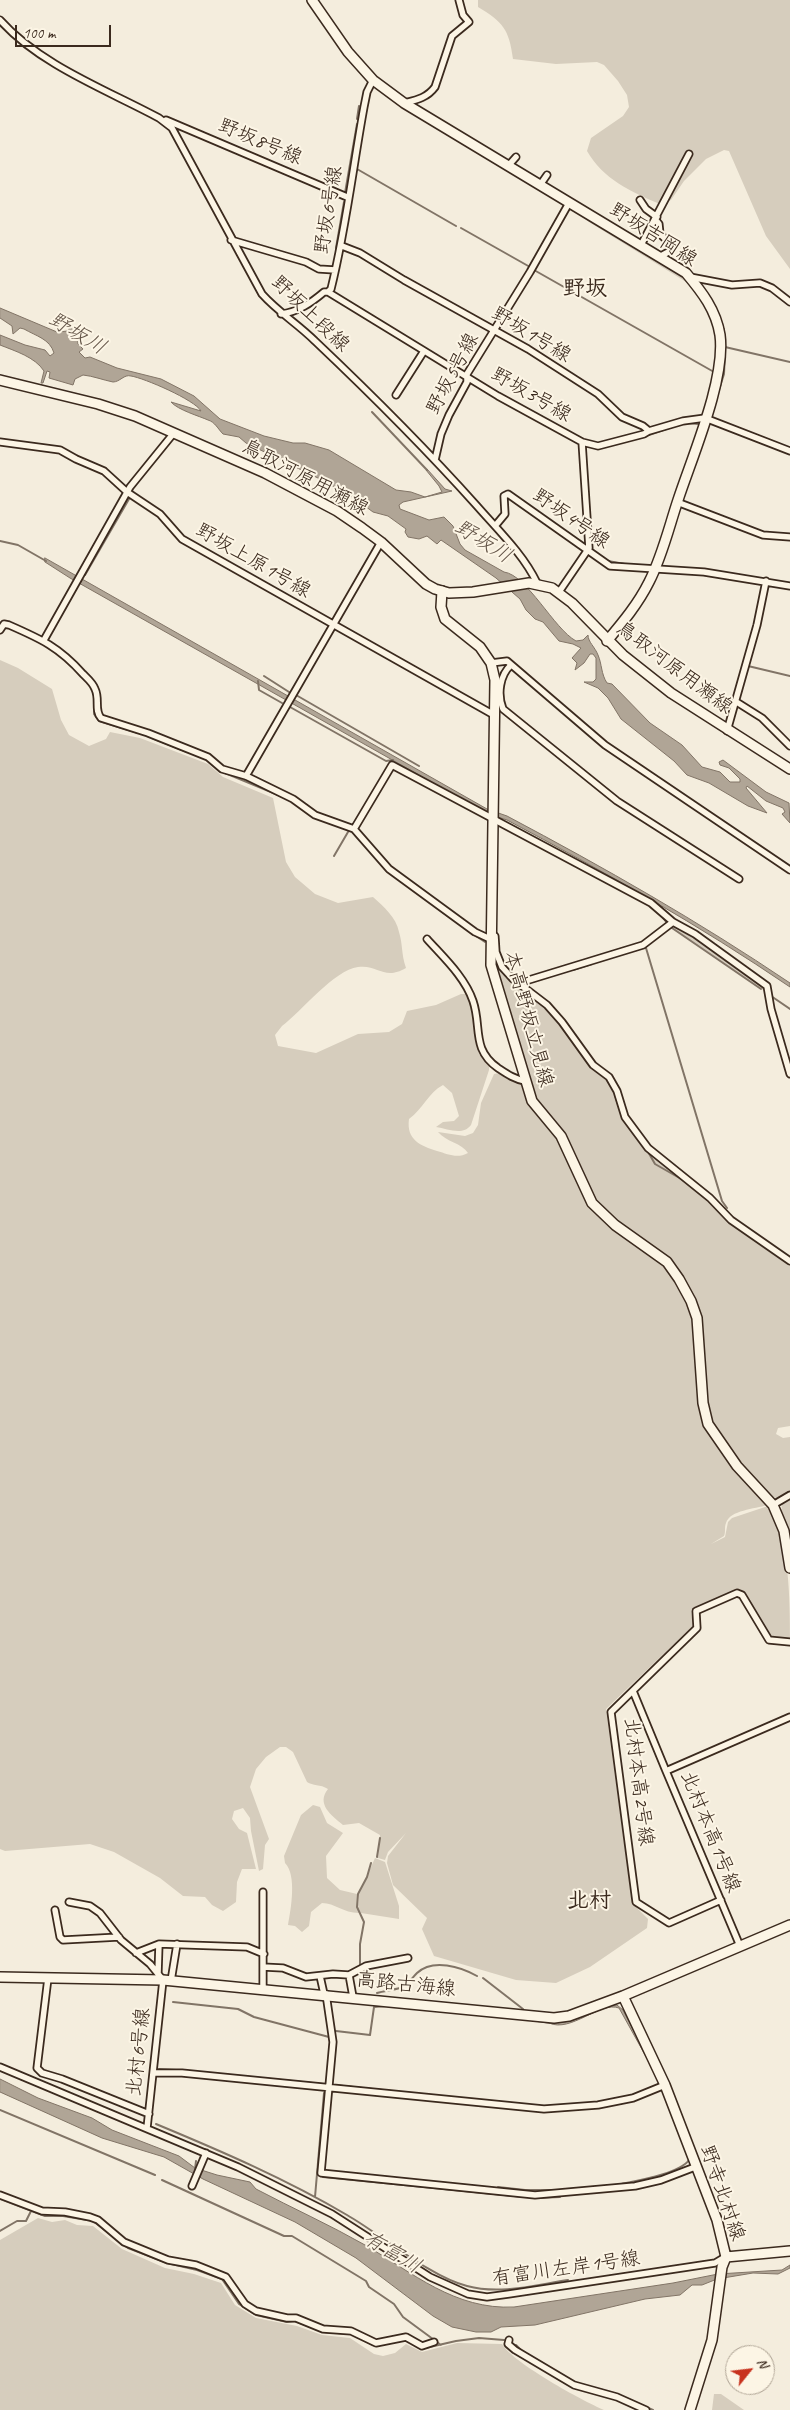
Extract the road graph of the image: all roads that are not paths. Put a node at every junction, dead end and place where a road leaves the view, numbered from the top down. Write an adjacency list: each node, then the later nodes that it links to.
1 (312, 0): 4 (street, 野坂吉岡線)
2 (459, 0): 5 (street)
3 (0, 20): 6 (street, 野坂上段線)
4 (373, 80): 5 (street, 野坂吉岡線); 12 (street, 野坂6号線)
5 (404, 103): 9 (street, 野坂吉岡線)
6 (160, 118): 12 (street, 野坂8号線); 16 (street, 野坂上段線)
7 (688, 154): 15 (street)
8 (516, 157): 9 (street)
9 (508, 166): 11 (street, 野坂吉岡線)
10 (547, 176): 11 (street)
11 (540, 185): 14 (street, 野坂吉岡線)
12 (347, 197): 18 (street, 野坂6号線)
13 (640, 200): 15 (street)
14 (569, 203): 17 (street, 野坂吉岡線); 25 (street, 野坂5号線)
15 (656, 218): 17 (street); 19 (street)
16 (231, 240): 20 (street); 24 (street, 野坂上段線)
17 (641, 245): 19 (street, 野坂吉岡線)
18 (342, 246): 20 (street, 野坂6号線); 25 (street, 野坂1号線)
19 (661, 256): 21 (street, 野坂吉岡線)
20 (335, 270): 22 (street, 野坂6号線)
21 (690, 277): 23 (street); 30 (street, 野坂吉岡線)
22 (328, 292): 24 (street); 26 (street, 野坂3号線)
23 (790, 302)
24 (281, 314): 36 (street, 野坂上段線)
25 (495, 331): 27 (street, 野坂5号線); 31 (street, 野坂1号線)
26 (424, 351): 27 (street, 野坂3号線); 29 (street)
27 (468, 378): 34 (street, 野坂3号線); 36 (street, 野坂5号線)
28 (0, 380): 32 (street, 鳥取河原用瀬線)
29 (396, 395)
30 (705, 418): 31 (street); 35 (street); 38 (street, 野坂吉岡線)
31 (649, 431): 34 (street)
32 (173, 434): 37 (street); 41 (street, 鳥取河原用瀬線)
33 (0, 442): 37 (street, 野坂上原1号線)
34 (582, 442): 42 (street, 野坂3号線)
35 (790, 451)
36 (435, 460): 39 (street, 野坂上段線)
37 (128, 492): 49 (street, 野坂上原1号線); 51 (street)
38 (677, 502): 40 (street); 43 (street, 野坂吉岡線)
39 (495, 526): 42 (street, 野坂4号線); 45 (street, 野坂上段線)
40 (790, 537)
41 (381, 542): 47 (street, 鳥取河原用瀬線); 49 (street)
42 (588, 550): 43 (street, 野坂4号線); 48 (street)
43 (654, 570): 44 (street, 野坂4号線); 52 (street, 野坂吉岡線)
44 (766, 581): 46 (street, 野坂4号線); 55 (street)
45 (537, 583): 47 (street, 鳥取河原用瀬線); 48 (street, 鳥取河原用瀬線)
46 (790, 586)
47 (447, 592): 53 (street, 本高野坂立見線)
48 (559, 592): 52 (street, 鳥取河原用瀬線)
49 (332, 624): 56 (street, 野坂上原1号線); 60 (street)
50 (0, 630): 51 (street)
51 (44, 640): 60 (street)
52 (607, 641): 57 (street, 鳥取河原用瀬線)
53 (491, 663): 54 (street); 56 (street, 本高野坂立見線)
54 (511, 665): 63 (street); 64 (street)
55 (735, 701): 57 (street); 58 (street)
56 (494, 716): 61 (street, 本高野坂立見線)
57 (727, 731): 59 (street, 鳥取河原用瀬線)
58 (790, 746)
59 (790, 769)
60 (246, 776): 62 (street)
61 (492, 818): 62 (street); 65 (street, 本高野坂立見線); 66 (street)
62 (354, 829): 68 (street)
63 (790, 870)
64 (739, 879)
65 (491, 906): 68 (street, 本高野坂立見線); 69 (street)
66 (673, 922): 69 (street); 70 (street)
67 (427, 939): 71 (street)
68 (490, 939): 71 (street, 本高野坂立見線)
69 (519, 983): 72 (street)
70 (790, 1074)
71 (525, 1080): 74 (street, 本高野坂立見線)
72 (790, 1261)
73 (790, 1495): 74 (street)
74 (772, 1505): 75 (street, 本高野坂立見線)
75 (790, 1568)
76 (790, 1642): 77 (street, 北村本高2号線)
77 (632, 1691): 79 (street); 81 (street, 北村本高2号線)
78 (790, 1717): 79 (street, 北村本高1号線)
79 (666, 1771): 81 (street, 北村本高1号線)
80 (263, 1892): 90 (street)
81 (721, 1900): 88 (street, 北村本高1号線)
82 (69, 1902): 85 (street)
83 (55, 1910): 85 (street)
84 (790, 1925): 88 (street, 高路古海線)
85 (119, 1937): 89 (street)
86 (159, 1944): 87 (street); 89 (street); 97 (street)
87 (177, 1944): 90 (street); 97 (street)
88 (740, 1946): 100 (street, 高路古海線)
89 (136, 1953): 97 (street)
90 (264, 1954): 92 (street)
91 (408, 1958): 93 (street)
92 (263, 1967): 94 (street); 98 (street)
93 (350, 1975): 94 (street); 101 (street)
94 (320, 1976): 99 (street)
95 (0, 1978): 96 (street, 高路古海線)
96 (48, 1978): 97 (street, 高路古海線); 106 (street)
97 (164, 1978): 98 (street, 高路古海線); 103 (street, 北村6号線)
98 (263, 1988): 99 (street, 高路古海線)
99 (325, 1994): 101 (street, 高路古海線); 105 (street)
100 (623, 1996): 101 (street, 高路古海線); 104 (street, 野寺北村線)
101 (353, 1997)
102 (0, 2067): 107 (street)
103 (154, 2074): 105 (street); 106 (street, 北村6号線)
104 (665, 2085): 105 (street); 109 (street, 野寺北村線)
105 (329, 2087): 109 (street)
106 (149, 2114): 107 (street, 北村6号線)
107 (147, 2128): 108 (street, 有富川左岸1号線)
108 (205, 2154): 110 (street); 113 (street, 有富川左岸1号線)
109 (695, 2167): 113 (street, 野寺北村線)
110 (192, 2184)
111 (0, 2195): 115 (street)
112 (790, 2251): 113 (street)
113 (726, 2256): 117 (street, 野寺北村線)
114 (509, 2340): 116 (street)
115 (434, 2342)
116 (646, 2410)
117 (690, 2410)

